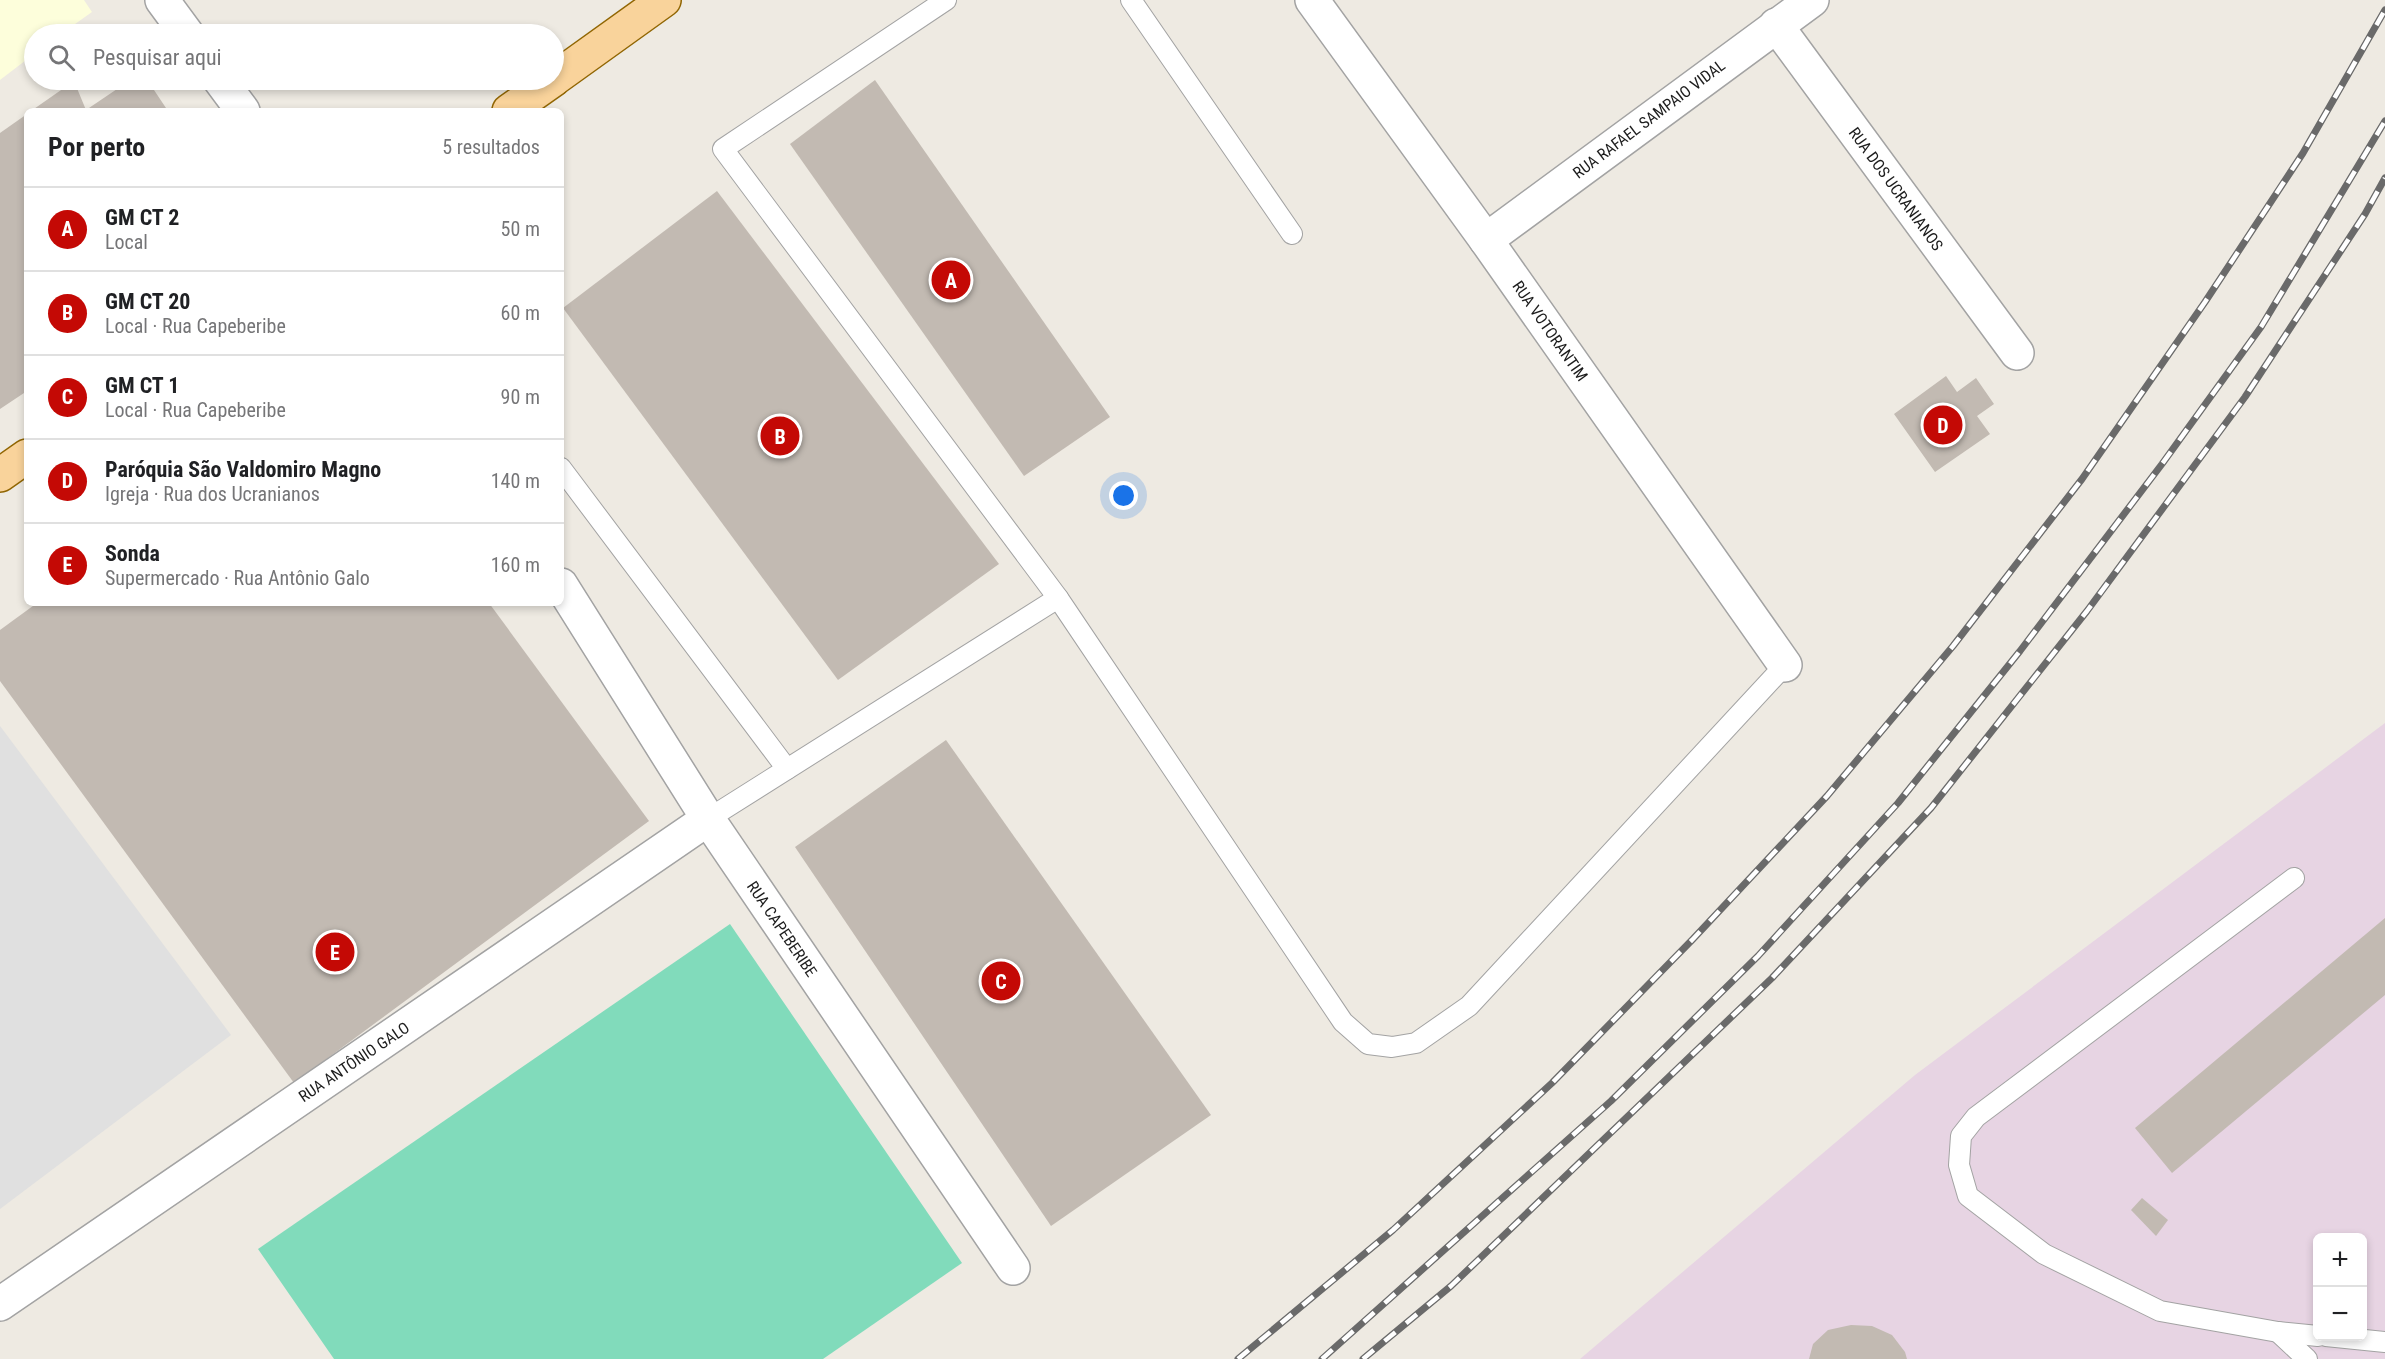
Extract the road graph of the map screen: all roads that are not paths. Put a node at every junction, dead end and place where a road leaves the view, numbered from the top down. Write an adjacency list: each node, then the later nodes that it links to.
1 (162, 0): 7 (street)
2 (946, 0): 21 (lane)
3 (1131, 0): 14 (lane)
4 (1312, 0): 15 (street, RUA VOTORANTIM)
5 (1812, 0): 8 (street, RUA RAFAEL SAMPAIO VIDAL)
6 (658, 2): 9 (main road)
7 (180, 24)
8 (1776, 25): 15 (street, RUA RAFAEL SAMPAIO VIDAL); 16 (street, RUA DOS UCRANIANOS)
9 (564, 71)
10 (227, 90): 12 (street)
11 (538, 90): 13 (main road)
12 (241, 108)
13 (513, 108)
14 (1292, 234)
15 (1486, 240): 22 (street, RUA VOTORANTIM)
16 (2017, 353)
17 (24, 458): 19 (main road)
18 (564, 472): 23 (lane)
19 (0, 475)
20 (564, 590): 24 (street, RUA CAPEBERIBE)
21 (1058, 598): 22 (lane); 23 (lane)
22 (1785, 665)
23 (787, 769): 24 (lane)
24 (708, 819): 26 (street, RUA CAPEBERIBE); 27 (street, RUA ANTÔNIO GALO)
25 (2294, 878): 28 (lane)
26 (1013, 1268)
27 (0, 1304)
28 (2278, 1332): 29 (lane); 32 (lane)
29 (2313, 1336)
30 (2367, 1340): 31 (lane)
31 (2385, 1342)
32 (2307, 1359)

